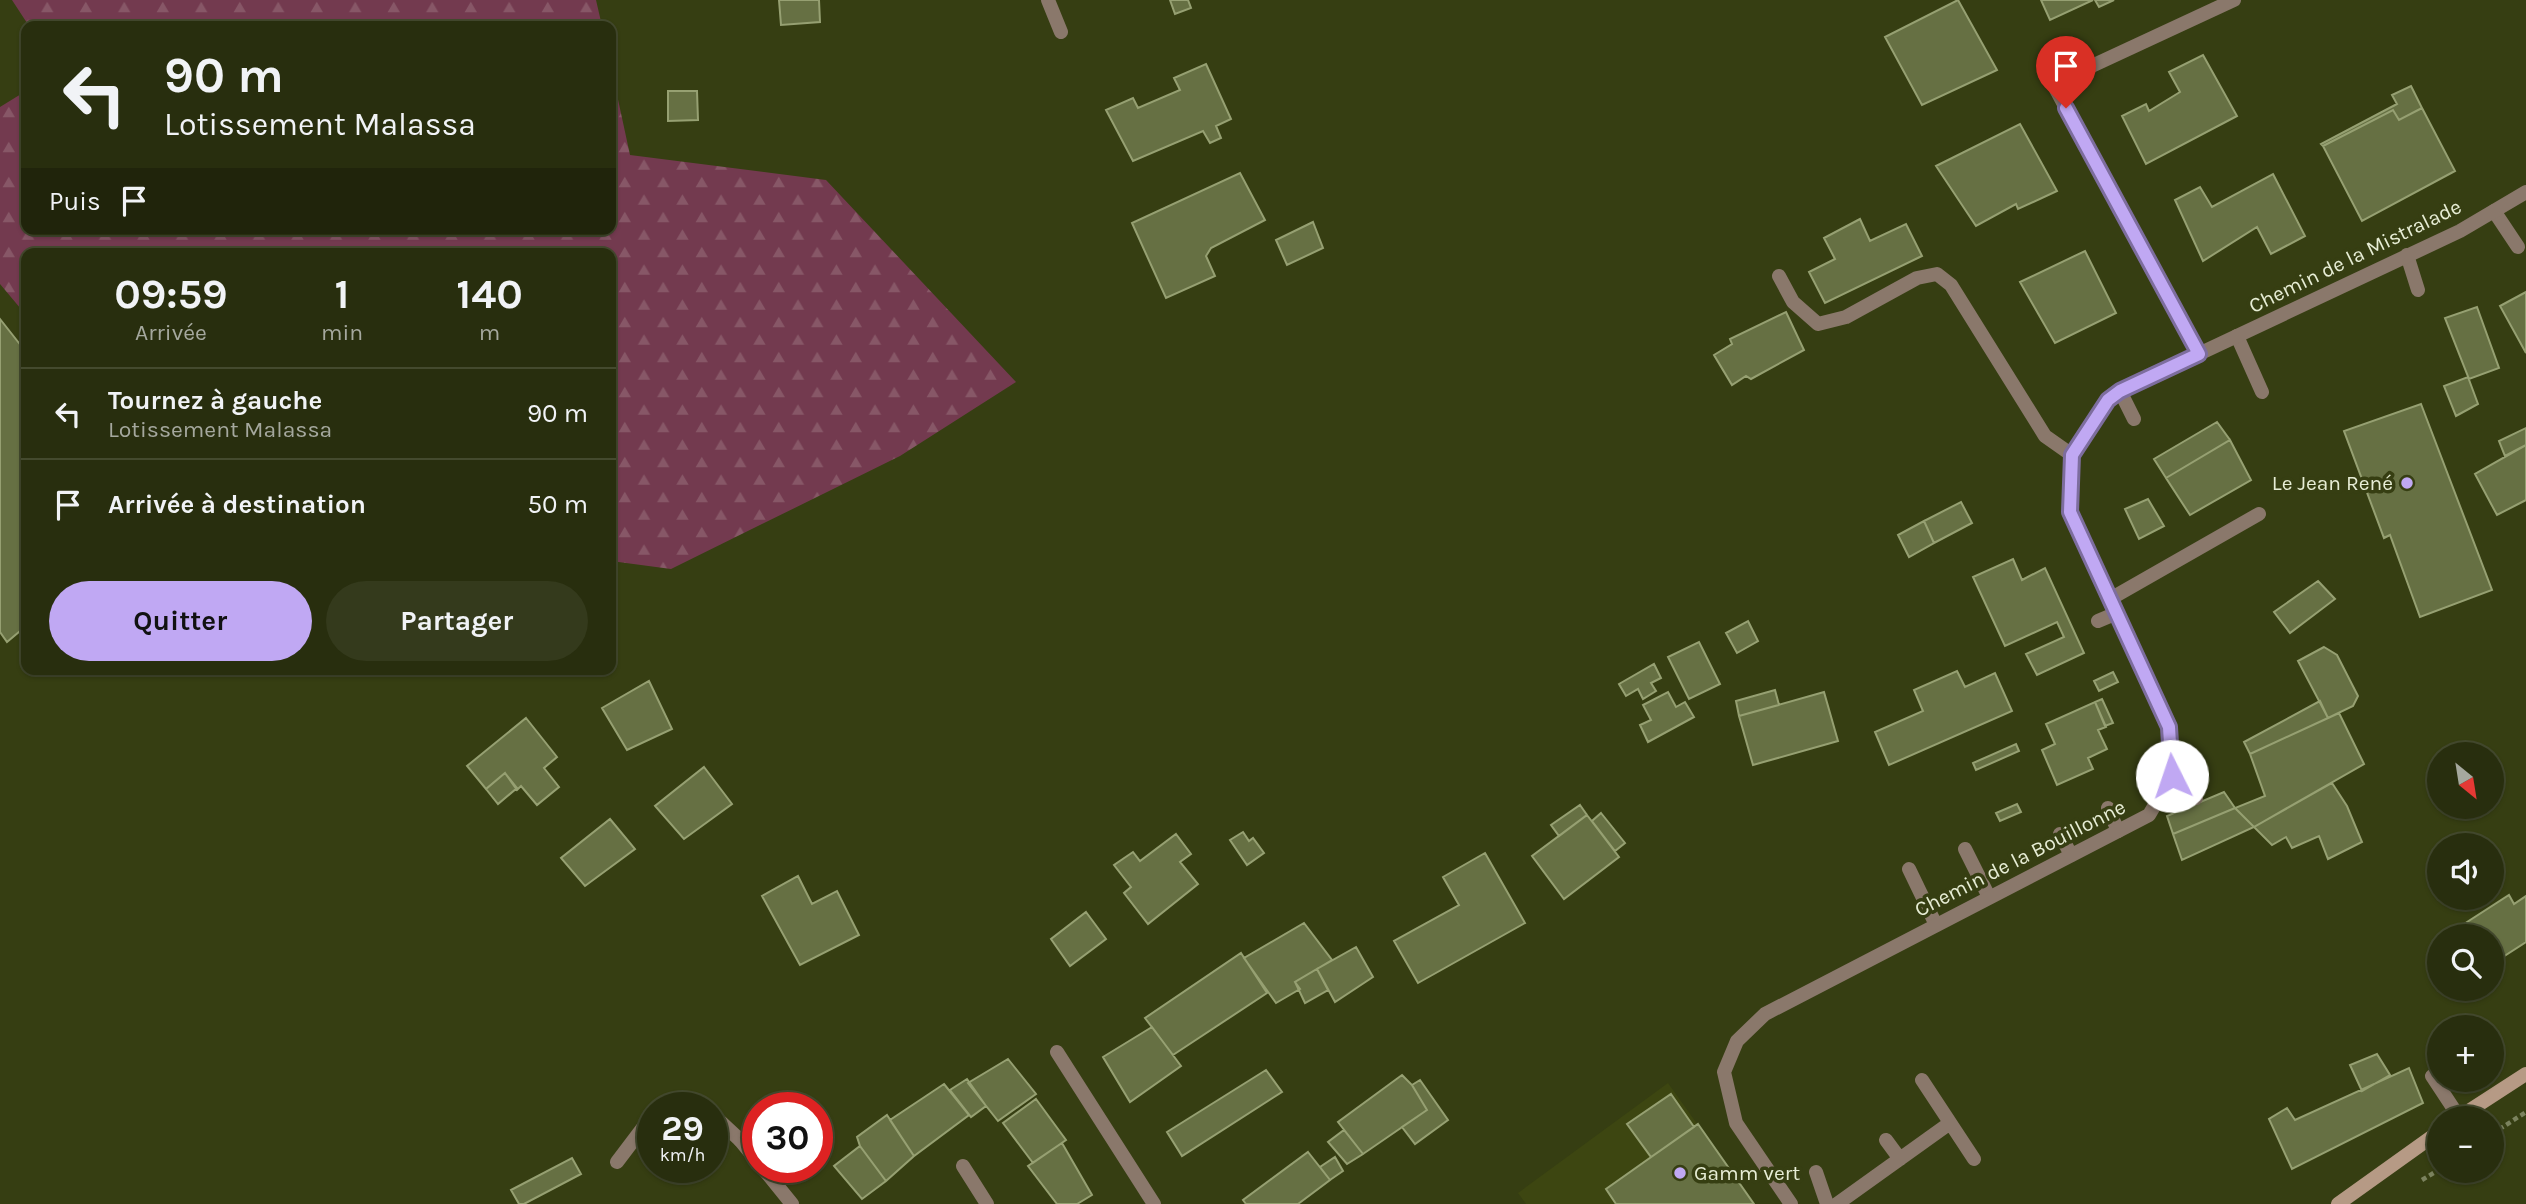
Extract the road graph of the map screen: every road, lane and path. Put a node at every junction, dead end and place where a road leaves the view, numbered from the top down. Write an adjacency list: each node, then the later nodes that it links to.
1 (1048, 0): 3 (street)
2 (2234, 0): 11 (street)
3 (1061, 32)
4 (2526, 192): 5 (street, Chemin de la Mistralade)
5 (2494, 211): 6 (street); 7 (street, Chemin de la Mistralade)
6 (2518, 247)
7 (2407, 255): 9 (street); 10 (street, Chemin de la Mistralade)
8 (1779, 276): 15 (street)
9 (2418, 290)
10 (2237, 336): 11 (street, Chemin de la Mistralade); 13 (street)
11 (2199, 354): 12 (street)
12 (2120, 391): 14 (street); 15 (street)
13 (2262, 392)
14 (2134, 419)
15 (2072, 455): 17 (street, Chemin de la Bouillonne)
16 (2259, 514): 17 (street)
17 (2110, 599): 18 (street, Chemin de la Bouillonne)
18 (2117, 613): 19 (street); 20 (street, Chemin de la Bouillonne)
19 (2098, 621)
20 (2165, 789): 21 (street); 23 (street, Chemin de la Bouillonne)
21 (2196, 798)
22 (2108, 808): 23 (street)
23 (2118, 831): 26 (street, Chemin de la Bouillonne)
24 (2060, 834): 26 (street)
25 (1965, 849): 28 (street)
26 (2071, 855): 28 (street, Chemin de la Bouillonne)
27 (1909, 869): 29 (street)
28 (1989, 897): 29 (street, Chemin de la Bouillonne)
29 (1936, 925): 51 (street, Chemin de la Bouillonne)
30 (1057, 1052): 50 (street)
31 (2526, 1074): 33 (main road)
32 (1922, 1080): 35 (street)
33 (2477, 1106)
34 (2526, 1112): 36 (path)
35 (1950, 1123): 42 (street); 43 (street)
36 (2504, 1126)
37 (728, 1129): 41 (street)
38 (637, 1136): 44 (street)
39 (1886, 1140): 42 (street)
40 (2427, 1141): 54 (main road)
41 (742, 1142)
42 (1900, 1159): 53 (street)
43 (1974, 1159)
44 (617, 1162)
45 (962, 1166): 49 (street)
46 (1816, 1172): 52 (street)
47 (775, 1183): 48 (street)
48 (792, 1204)
49 (987, 1204)
50 (1154, 1204)
51 (1791, 1204)
52 (1828, 1204)
53 (1837, 1204)
54 (2338, 1204)

